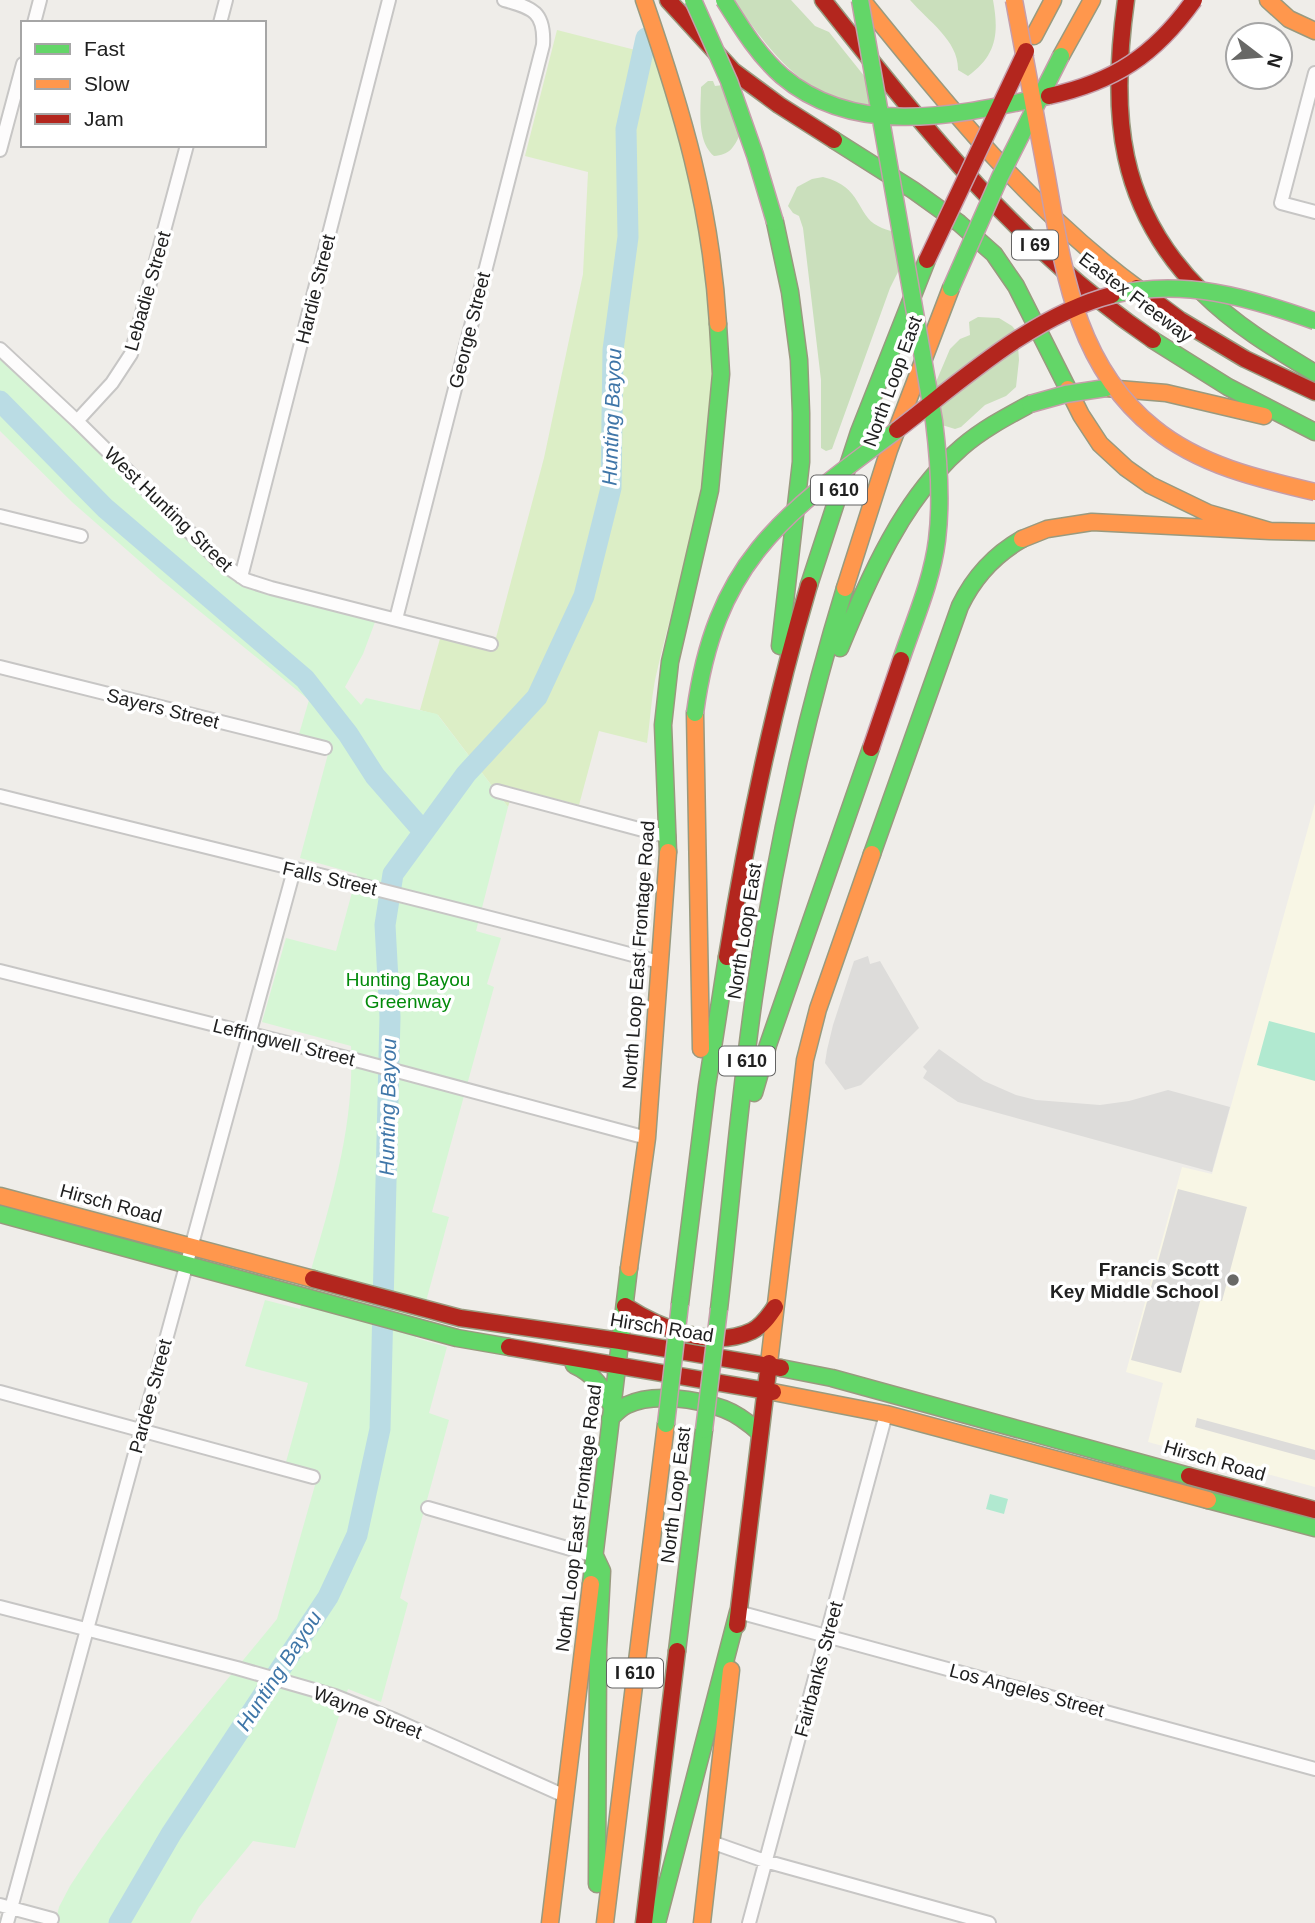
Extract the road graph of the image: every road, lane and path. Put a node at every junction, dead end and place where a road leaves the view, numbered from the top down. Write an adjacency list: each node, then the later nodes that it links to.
1 (40, 0): 17 (street)
2 (226, 0): 18 (street)
3 (389, 0): 36 (street, Hardie Street)
4 (504, 0): 37 (street, George Street)
5 (644, 0): 45 (main road, North Loop East Frontage Road)
6 (668, 0): 33 (main road)
7 (693, 0): 40 (main road, bridge)
8 (724, 0): 15 (main road, bridge)
9 (823, 0): 30 (main road, Eastex Freeway / I 69)
10 (861, 0): 28 (main road, Eastex Freeway / I 69); 52 (main road, bridge)
11 (1014, 0): 31 (main road, bridge)
12 (1053, 0): 40 (main road, North Loop East / I 610, bridge)
13 (1092, 0): 42 (main road, North Loop East / I 610, bridge)
14 (1126, 0): 27 (main road)
15 (1194, 0)
16 (1268, 0): 19 (main road)
17 (35, 21)
18 (221, 21)
19 (1315, 31)
20 (21, 71): 23 (street)
21 (1315, 73): 24 (street)
22 (186, 147): 29 (street, Lebadie Street)
23 (0, 150)
24 (1315, 212)
25 (1315, 321): 51 (main road, bridge)
26 (0, 349): 29 (street, West Hunting Street)
27 (1315, 373)
28 (1315, 393)
29 (77, 421): 36 (street, West Hunting Street)
30 (1308, 429): 42 (main road, bridge)
31 (1315, 492)
32 (0, 516): 35 (street)
33 (1270, 531): 34 (main road); 58 (main road)
34 (1315, 533)
35 (81, 536)
36 (241, 577): 37 (street, West Hunting Street)
37 (396, 619): 38 (street, West Hunting Street)
38 (491, 644)
39 (0, 667): 41 (street, Sayers Street)
40 (771, 727): 51 (main road, North Loop East / I 610)
41 (326, 748)
42 (800, 752): 52 (main road, North Loop East / I 610)
43 (497, 791): 45 (street)
44 (0, 796): 46 (street, Falls Street)
45 (668, 837): 47 (main road, North Loop East Frontage Road)
46 (295, 870): 47 (street, Falls Street); 49 (street, Pardee Street)
47 (659, 962): 50 (main road, North Loop East Frontage Road)
48 (0, 971): 49 (street, Leffingwell Street)
49 (250, 1033): 50 (street, Leffingwell Street); 55 (street, Pardee Street)
50 (648, 1138): 57 (main road, North Loop East Frontage Road)
51 (698, 1152): 90 (main road, North Loop East / I 610, bridge)
52 (735, 1171): 91 (main road, North Loop East / I 610, bridge)
53 (0, 1196): 55 (main road, Hirsch Road)
54 (0, 1214): 56 (main road, Hirsch Road)
55 (191, 1246): 56 (street, Pardee Street); 59 (main road, Hirsch Road)
56 (186, 1265): 60 (main road, Hirsch Road); 68 (street, Pardee Street)
57 (625, 1306): 58 (main road); 59 (main road, North Loop East Frontage Road)
58 (776, 1306): 61 (main road)
59 (620, 1340): 61 (main road, Hirsch Road); 62 (main road, North Loop East Frontage Road)
60 (548, 1354): 62 (main road, Hirsch Road); 65 (main road)
61 (767, 1365): 63 (main road); 67 (main road, Hirsch Road)
62 (616, 1367): 63 (main road, Hirsch Road); 65 (main road, North Loop East Frontage Road)
63 (764, 1390): 66 (main road, Hirsch Road); 69 (main road)
64 (0, 1392): 68 (street)
65 (611, 1413): 69 (main road); 76 (main road, North Loop East Frontage Road)
66 (886, 1414): 67 (main road); 72 (main road, Hirsch Road); 80 (street, Fairbanks Street)
67 (997, 1422): 70 (main road, Hirsch Road)
68 (140, 1430): 71 (street); 79 (street, Pardee Street)
69 (760, 1433): 78 (main road)
70 (1150, 1463): 72 (main road); 74 (main road, Hirsch Road)
71 (313, 1478)
72 (1145, 1481): 75 (main road, Hirsch Road)
73 (428, 1507): 76 (street)
74 (1315, 1510)
75 (1315, 1528)
76 (595, 1556): 82 (main road, North Loop East Frontage Road); 89 (main road)
77 (0, 1607): 79 (street, Wayne Street)
78 (738, 1612): 80 (street, Los Angeles Street); 83 (main road); 92 (main road)
79 (87, 1630): 82 (street, Wayne Street); 85 (street, Pardee Street)
80 (828, 1635): 81 (street, Los Angeles Street); 84 (street, Fairbanks Street)
81 (1315, 1769)
82 (565, 1796): 88 (main road, North Loop East Frontage Road)
83 (711, 1842): 84 (street); 93 (main road)
84 (765, 1861): 94 (street, Fairbanks Street); 95 (street)
85 (6, 1906): 86 (street); 87 (street, Pardee Street)
86 (52, 1919)
87 (7, 1923)
88 (550, 1923)
89 (596, 1923)
90 (605, 1923)
91 (644, 1923)
92 (657, 1923)
93 (702, 1923)
94 (748, 1923)
95 (989, 1923)

